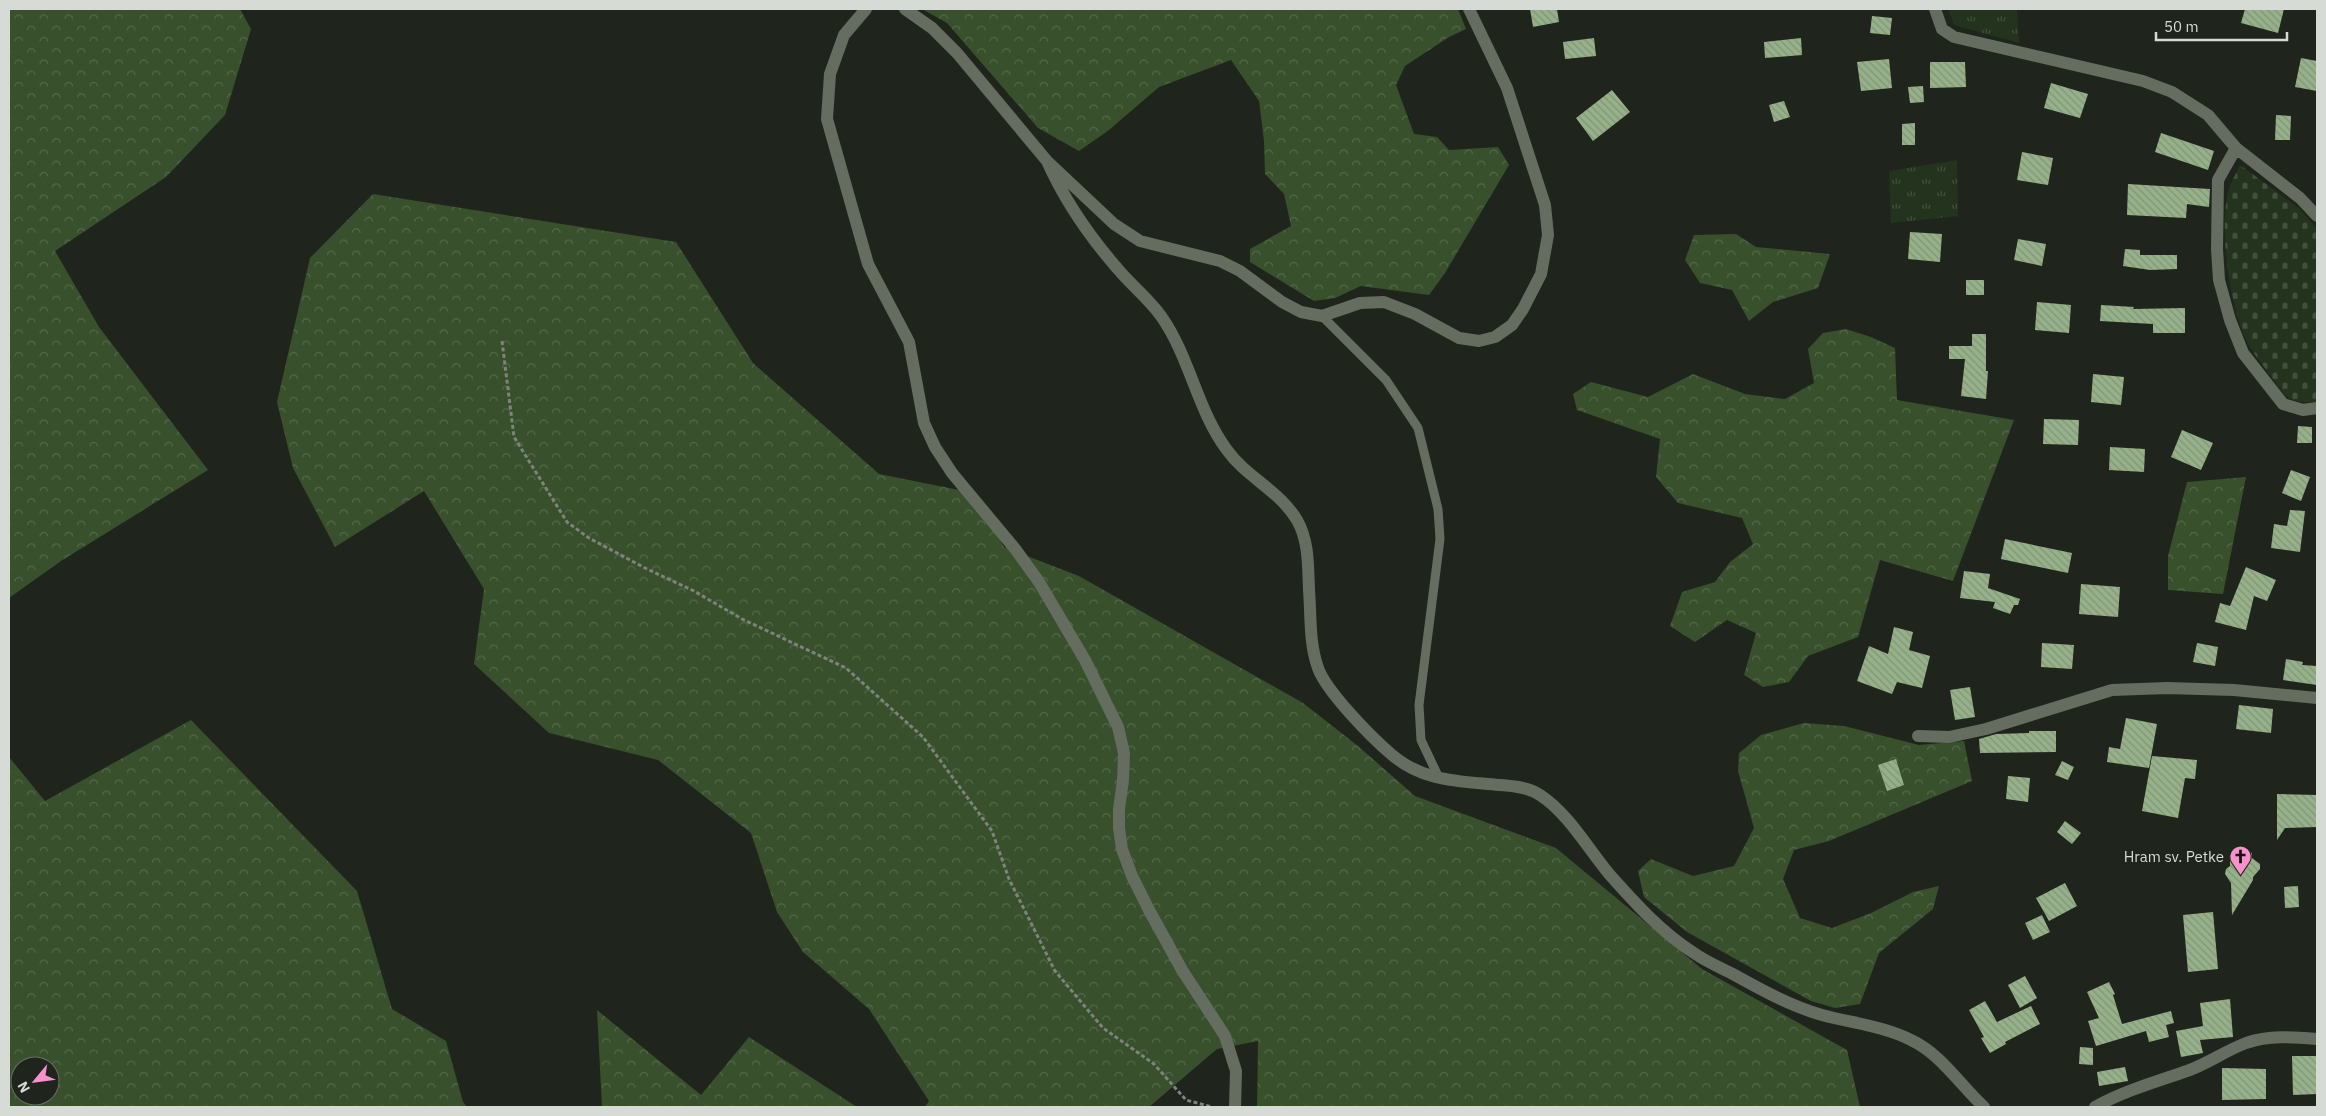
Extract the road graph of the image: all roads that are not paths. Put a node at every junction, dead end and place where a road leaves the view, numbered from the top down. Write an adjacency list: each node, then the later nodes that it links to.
1 (866, 9): 14 (street)
2 (905, 9): 6 (street)
3 (1469, 9): 8 (street)
4 (1935, 9): 5 (street)
5 (2236, 148): 7 (street); 9 (street)
6 (1047, 161): 8 (street); 12 (street)
7 (2317, 216)
8 (1322, 316): 12 (lane)
9 (2317, 408)
10 (2317, 698): 11 (street)
11 (1918, 736)
12 (1439, 778): 15 (street)
13 (2317, 1040): 16 (street)
14 (1235, 1107)
15 (1984, 1107)
16 (2095, 1107)

